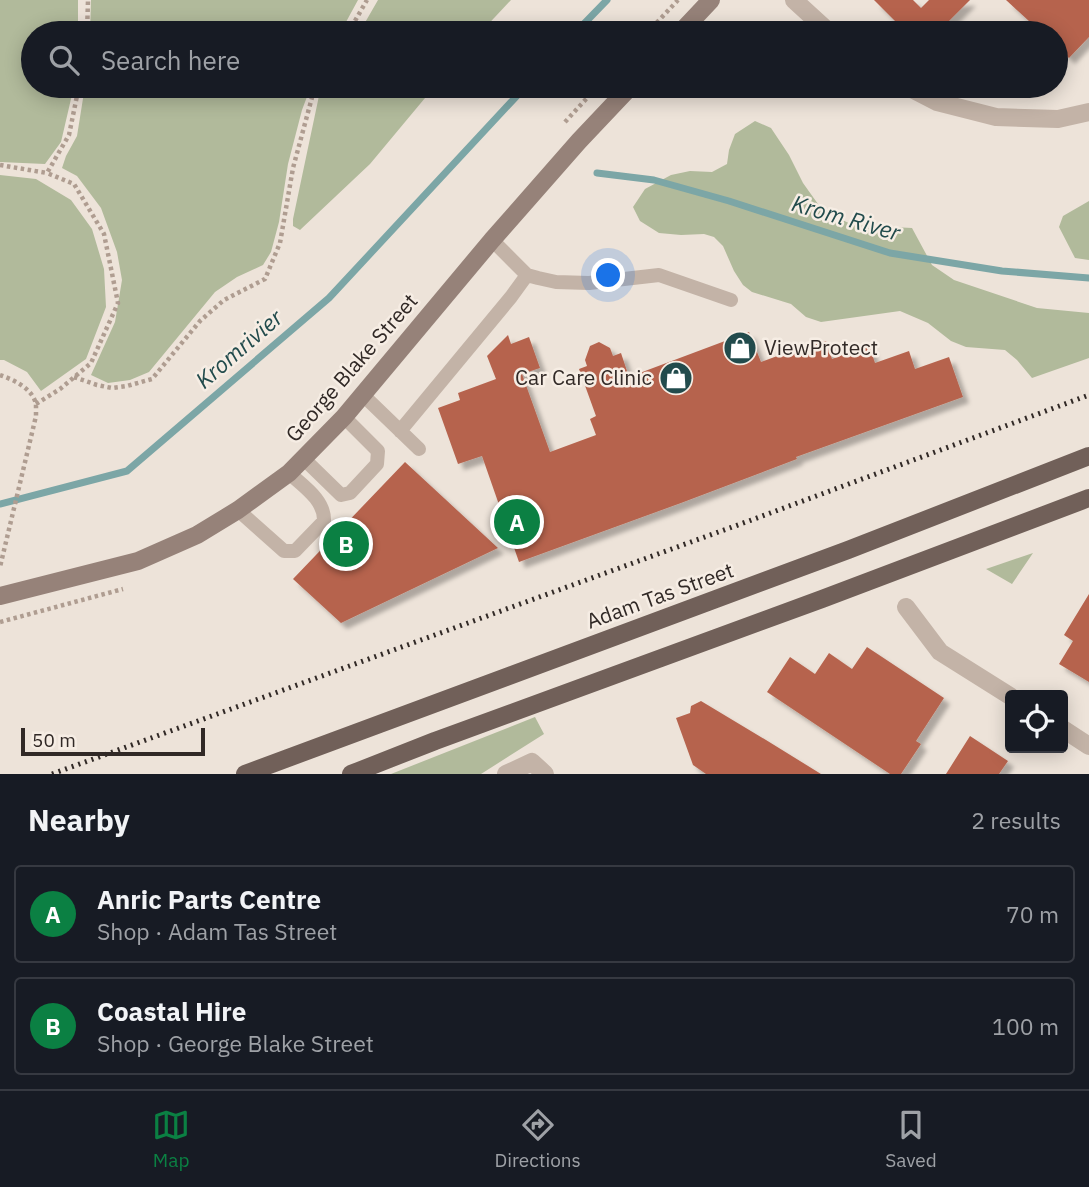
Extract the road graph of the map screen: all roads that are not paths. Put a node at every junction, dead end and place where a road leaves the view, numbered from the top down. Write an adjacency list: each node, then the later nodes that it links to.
1 (711, 0): 3 (street)
2 (794, 0): 4 (street)
3 (691, 21)
4 (817, 21)
5 (620, 98): 8 (street, George Blake Street)
6 (929, 98): 7 (street)
7 (1089, 112)
8 (492, 240): 9 (lane); 11 (street, George Blake Street)
9 (527, 275): 10 (lane); 13 (lane)
10 (731, 300)
11 (363, 395): 12 (street, George Blake Street); 13 (lane)
12 (345, 417): 16 (street, George Blake Street); 16 (lane)
13 (400, 431): 14 (lane)
14 (419, 449)
15 (1089, 456): 25 (main road, Adam Tas Street)
16 (303, 458): 17 (street, George Blake Street)
17 (289, 473): 19 (street, George Blake Street); 19 (lane)
18 (1089, 498): 26 (main road)
19 (238, 510): 20 (street, George Blake Street)
20 (0, 596)
21 (906, 607): 22 (street)
22 (1005, 693)
23 (1068, 732): 24 (street)
24 (1089, 746)
25 (245, 774)
26 (351, 774)
27 (506, 774): 28 (street)
28 (545, 774)

